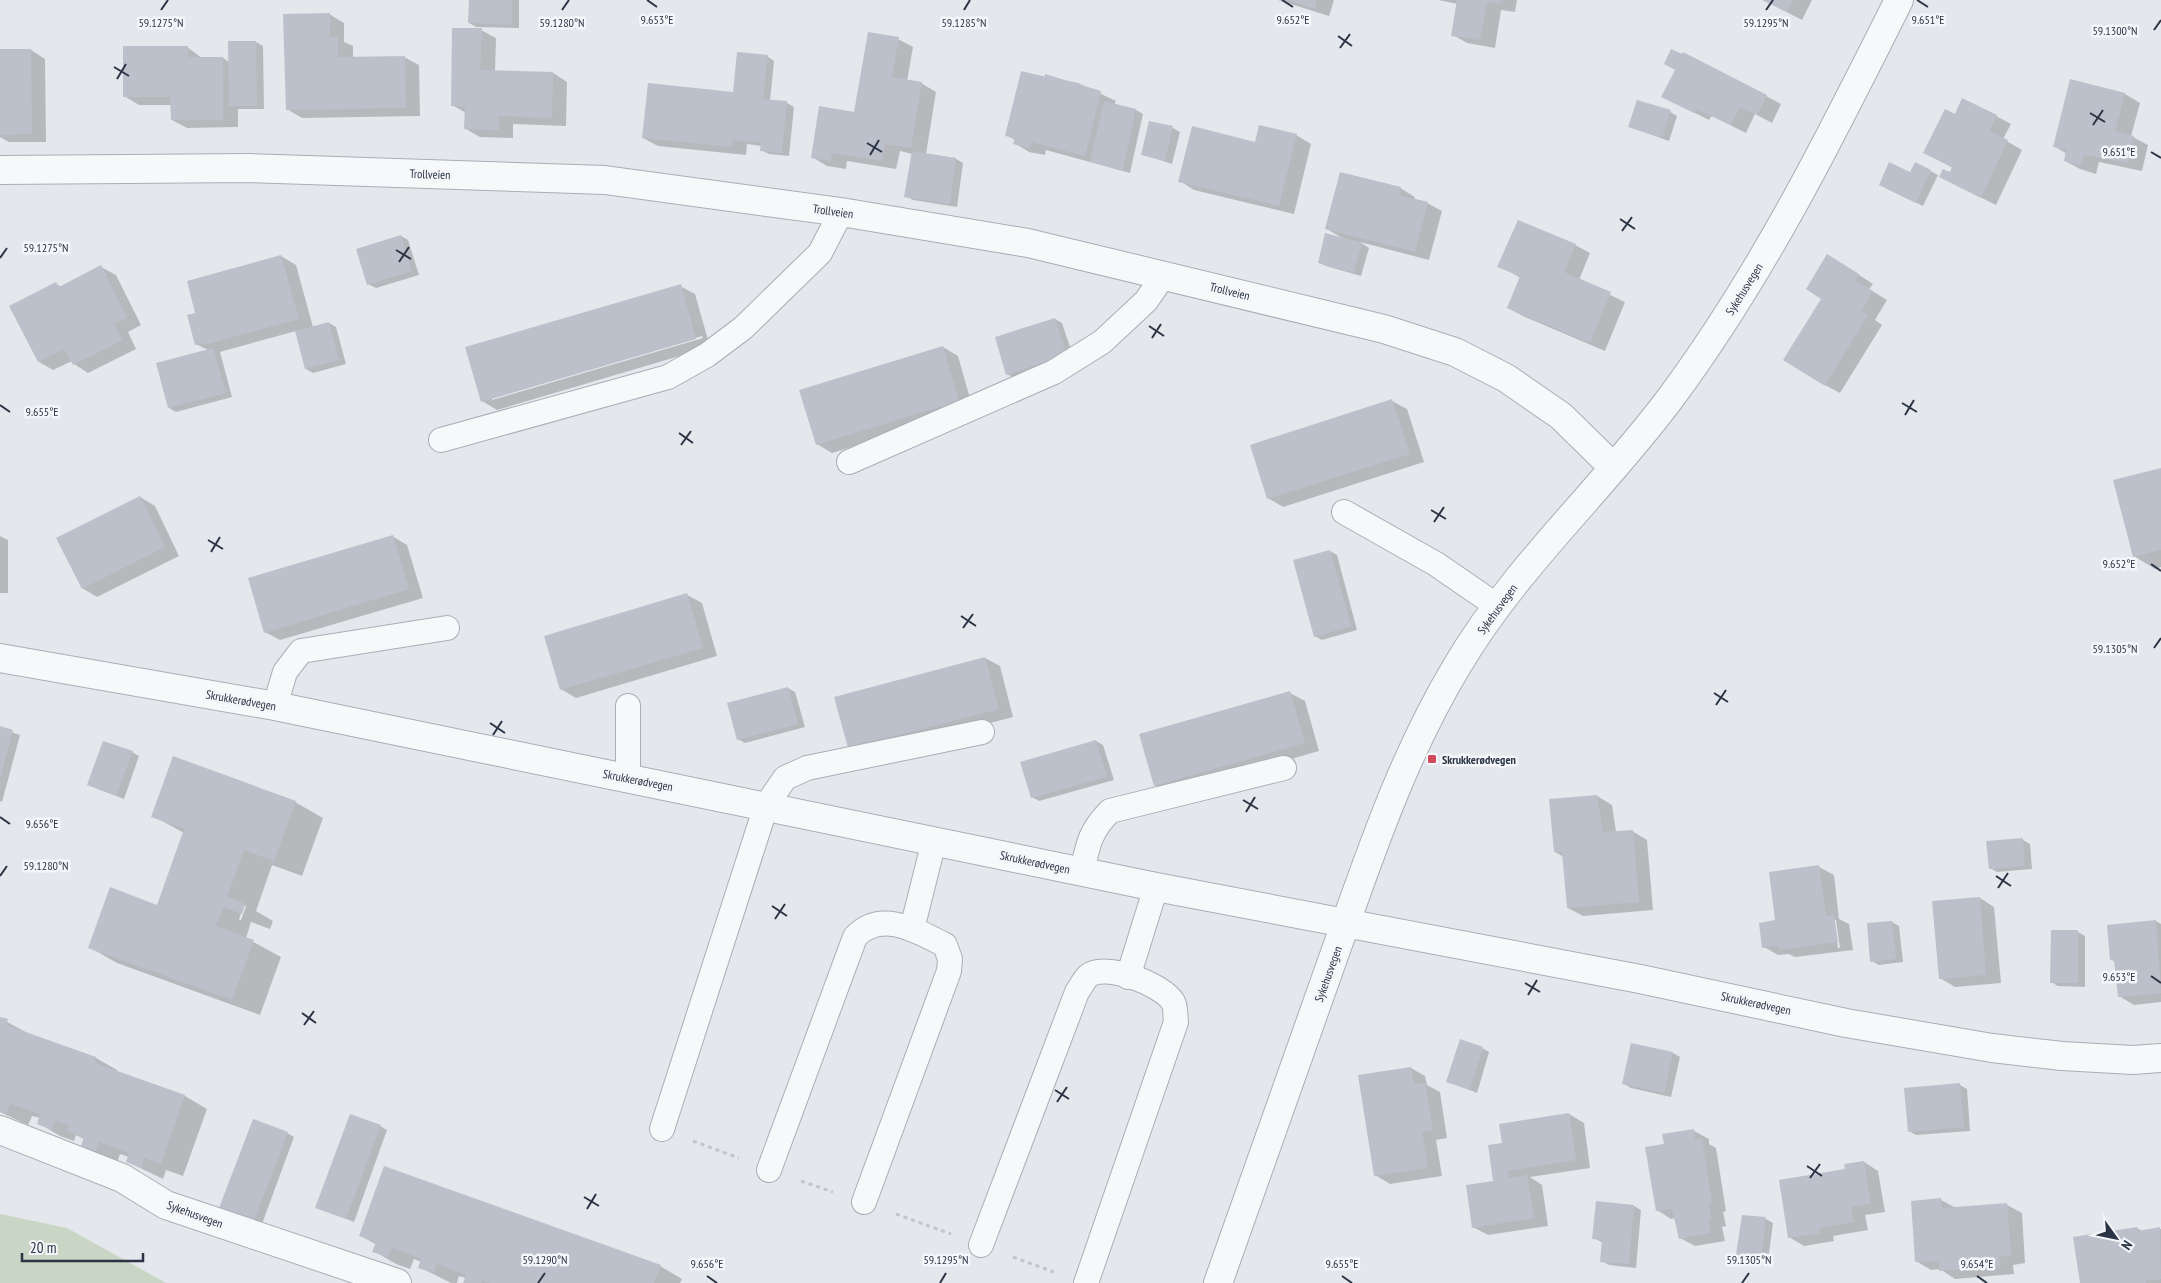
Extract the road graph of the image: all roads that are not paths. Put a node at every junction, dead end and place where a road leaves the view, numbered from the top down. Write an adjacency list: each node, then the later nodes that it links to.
1 (1898, 0): 7 (street, Sykehusvegen)
2 (0, 170): 3 (street, Trollveien)
3 (841, 212): 4 (street, Trollveien); 5 (lane)
4 (1164, 274): 6 (lane); 7 (street, Trollveien)
5 (441, 440)
6 (849, 462)
7 (1613, 467): 9 (street, Sykehusvegen)
8 (1344, 512): 9 (lane)
9 (1498, 606): 21 (street, Sykehusvegen)
10 (447, 628): 12 (lane)
11 (0, 658): 12 (street, Skrukkerødvegen)
12 (275, 706): 16 (street, Skrukkerødvegen)
13 (628, 706): 16 (lane)
14 (982, 732): 17 (lane)
15 (1284, 768): 19 (lane)
16 (628, 778): 17 (street, Skrukkerødvegen)
17 (766, 806): 18 (street, Skrukkerødvegen); 25 (lane)
18 (934, 841): 19 (street, Skrukkerødvegen); 22 (lane)
19 (1082, 872): 20 (street, Skrukkerødvegen)
20 (1156, 887): 21 (street, Skrukkerødvegen); 23 (lane)
21 (1346, 923): 24 (street, Skrukkerødvegen); 32 (street, Sykehusvegen)
22 (912, 929): 27 (lane); 28 (lane)
23 (1128, 977): 29 (lane); 31 (lane)
24 (2161, 1058)
25 (662, 1129)
26 (0, 1130): 30 (street, Sykehusvegen)
27 (769, 1170)
28 (864, 1202)
29 (981, 1245)
30 (397, 1283)
31 (1086, 1283)
32 (1218, 1283)

